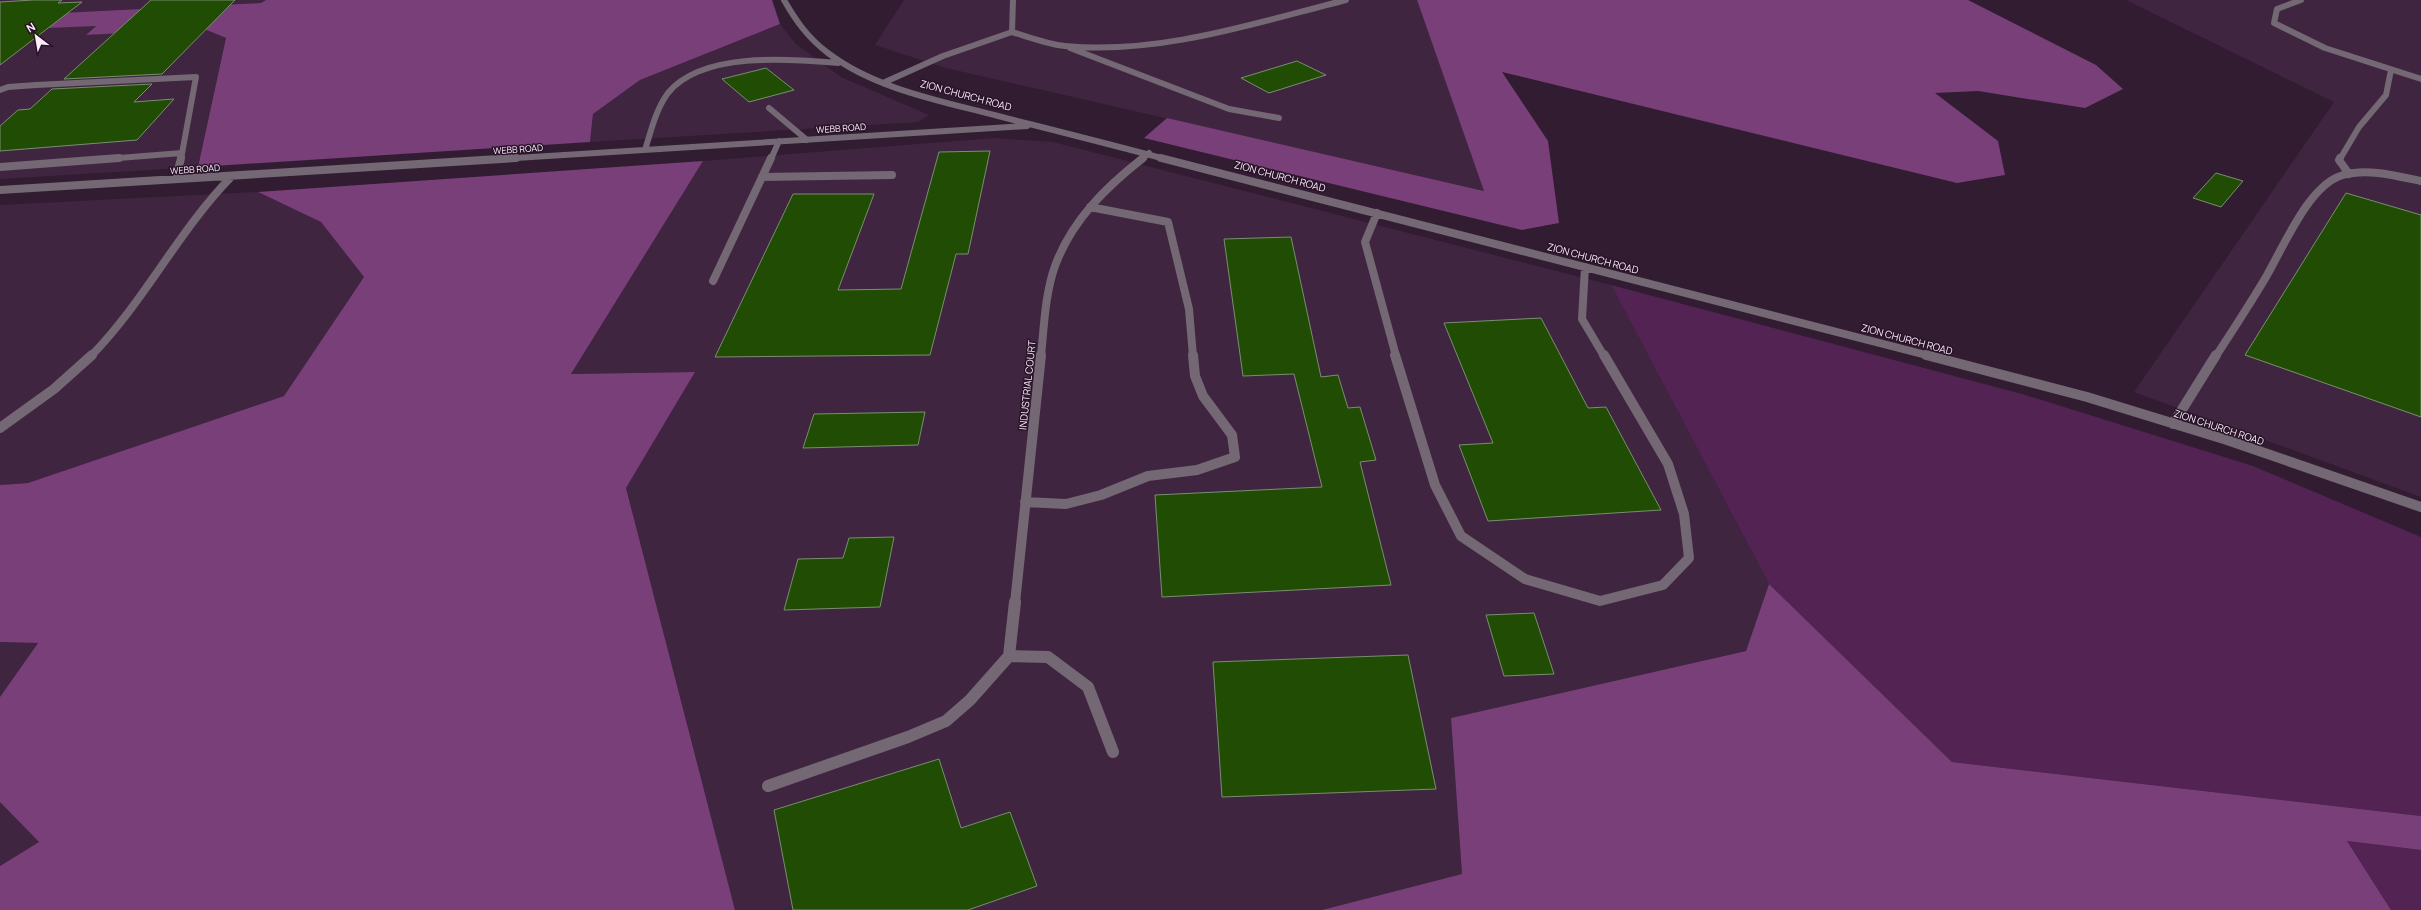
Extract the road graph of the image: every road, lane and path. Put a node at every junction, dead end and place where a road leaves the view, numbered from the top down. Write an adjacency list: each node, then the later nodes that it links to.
1 (784, 0): 7 (street, ZION CHURCH ROAD)
2 (1013, 0): 5 (street)
3 (1346, 0): 6 (street)
4 (2301, 0): 8 (street)
5 (1012, 32): 6 (street); 10 (street)
6 (1064, 46): 13 (street)
7 (842, 63): 10 (street, ZION CHURCH ROAD); 17 (street)
8 (2391, 70): 9 (street); 21 (street)
9 (2421, 79)
10 (885, 82): 14 (street, ZION CHURCH ROAD)
11 (0, 90): 18 (street)
12 (769, 108): 15 (street)
13 (1279, 118)
14 (1037, 125): 15 (street, WEBB ROAD); 19 (street, ZION CHURCH ROAD)
15 (807, 140): 16 (street, WEBB ROAD)
16 (779, 141): 17 (street, WEBB ROAD); 24 (street)
17 (645, 150): 23 (street, WEBB ROAD)
18 (182, 153): 20 (street); 25 (street)
19 (1149, 153): 28 (street, INDUSTRIAL COURT); 29 (street, ZION CHURCH ROAD)
20 (0, 167)
21 (2350, 174): 26 (street); 32 (street)
22 (892, 175): 24 (street)
23 (232, 176): 25 (street, WEBB ROAD); 33 (street)
24 (762, 177): 31 (street)
25 (176, 179): 27 (street, WEBB ROAD)
26 (2421, 181)
27 (0, 190)
28 (1090, 206): 34 (street, INDUSTRIAL COURT); 34 (street)
29 (1377, 213): 30 (street, ZION CHURCH ROAD); 30 (street)
30 (1585, 267): 32 (street, ZION CHURCH ROAD)
31 (713, 281)
32 (2173, 424): 35 (street, ZION CHURCH ROAD)
33 (0, 428)
34 (1025, 502): 36 (street, INDUSTRIAL COURT)
35 (2421, 507)
36 (1009, 656): 37 (street); 38 (street)
37 (1113, 752)
38 (768, 786)

